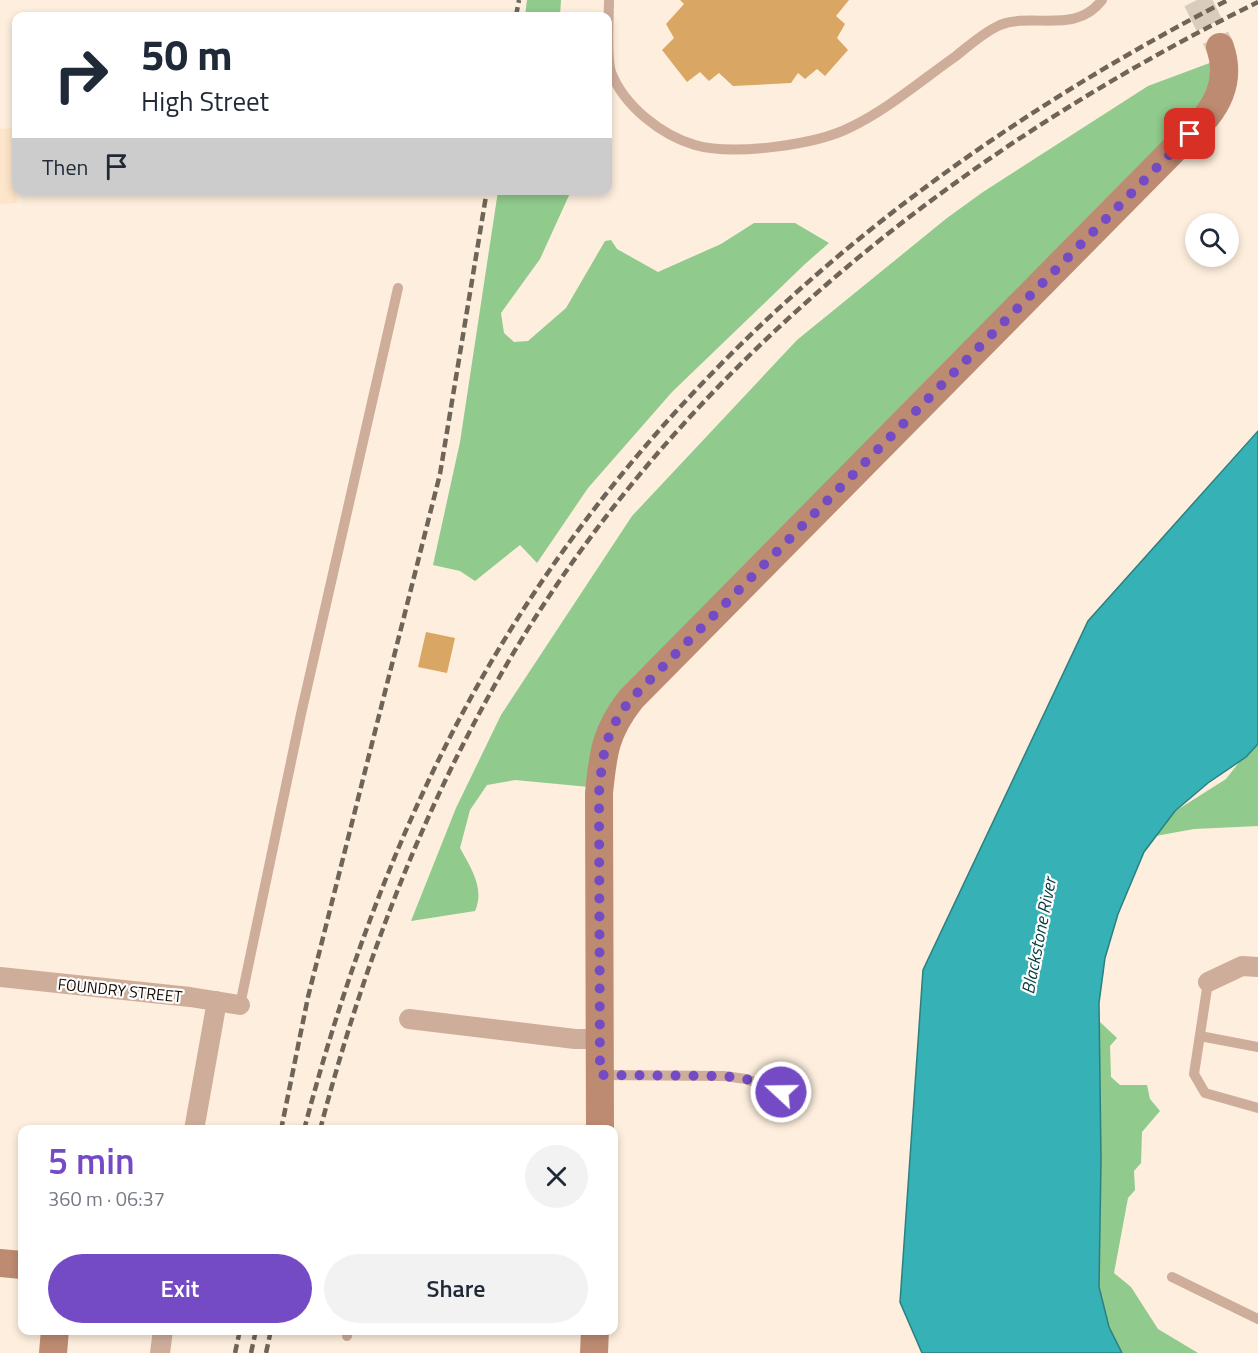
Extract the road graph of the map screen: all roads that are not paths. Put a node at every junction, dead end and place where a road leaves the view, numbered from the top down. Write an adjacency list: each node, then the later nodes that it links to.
1 (1102, 0): 3 (lane)
2 (1220, 47): 12 (street)
3 (612, 73)
4 (398, 288): 9 (lane)
5 (1258, 967): 7 (street)
6 (0, 977): 8 (street, FOUNDRY STREET)
7 (1208, 982): 11 (lane)
8 (217, 1001): 9 (street, FOUNDRY STREET); 17 (street)
9 (240, 1005)
10 (409, 1019): 12 (street)
11 (1200, 1036): 13 (lane); 16 (lane)
12 (600, 1040): 14 (street)
13 (1258, 1047)
14 (600, 1075): 15 (lane); 18 (street)
15 (781, 1092)
16 (1258, 1108)
17 (195, 1125)
18 (600, 1125)
19 (0, 1263): 20 (street)
20 (18, 1265)
21 (1172, 1277): 22 (lane)
22 (1258, 1319)
23 (55, 1335): 26 (street)
24 (162, 1335): 27 (street)
25 (595, 1335): 28 (street)
26 (53, 1353)
27 (160, 1353)
28 (594, 1353)

